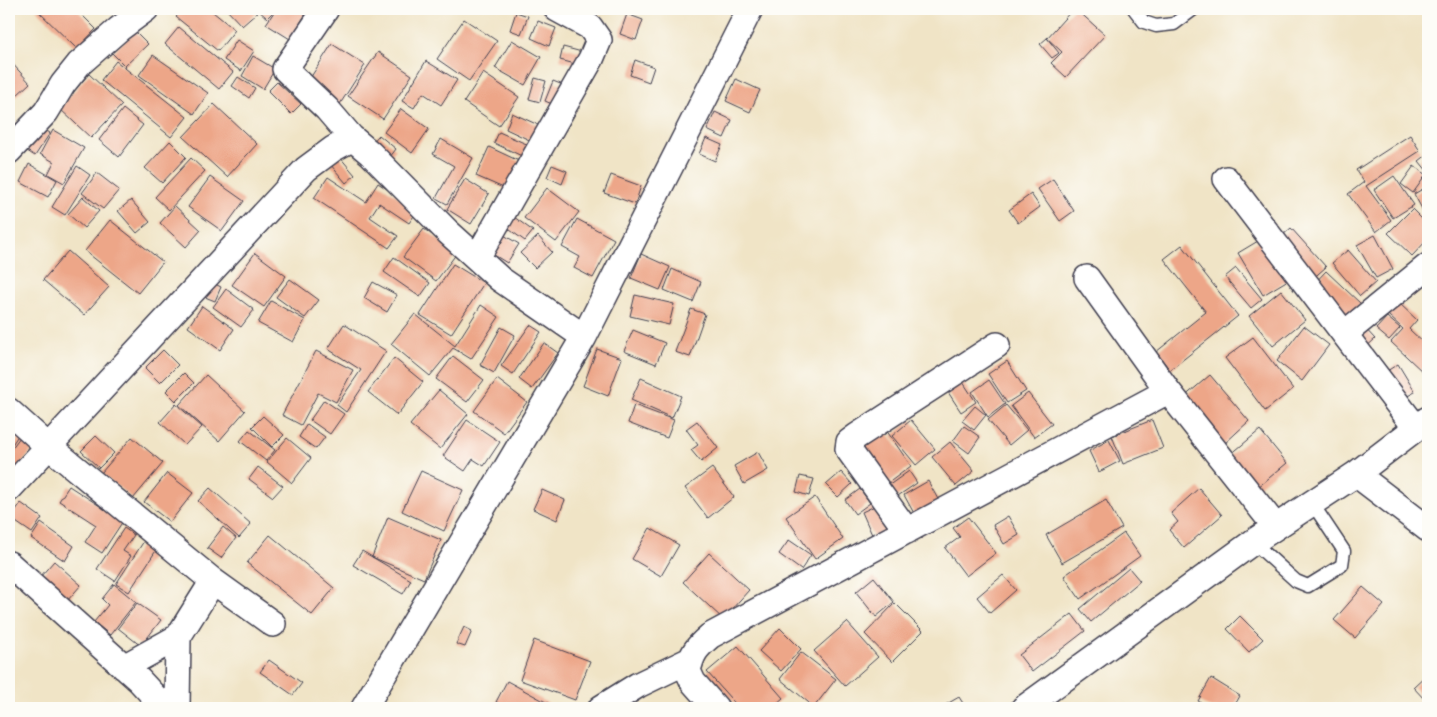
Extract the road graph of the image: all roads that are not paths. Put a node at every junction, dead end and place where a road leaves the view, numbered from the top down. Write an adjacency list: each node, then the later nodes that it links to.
1 (146, 9): 8 (street)
2 (326, 9): 7 (street)
3 (557, 9): 10 (street)
4 (750, 9): 14 (street)
5 (1134, 9): 6 (lane)
6 (1194, 9)
7 (351, 137): 10 (street); 19 (street)
8 (9, 151)
9 (1226, 179): 13 (street)
10 (477, 258): 14 (street)
11 (1428, 266): 13 (street)
12 (1087, 278): 16 (street)
13 (1344, 334): 18 (street)
14 (584, 337): 35 (street)
15 (997, 345): 25 (street)
16 (1168, 391): 23 (street); 25 (street)
17 (9, 411): 19 (street)
18 (1422, 424): 20 (street)
19 (49, 447): 21 (street); 28 (street)
20 (1356, 474): 22 (street); 24 (street)
21 (9, 489)
22 (1312, 503): 23 (street); 26 (lane)
23 (1276, 526): 26 (street)
24 (1428, 529)
25 (907, 531): 31 (street)
26 (1253, 542): 38 (street)
27 (9, 564): 32 (street)
28 (213, 581): 29 (street); 30 (street)
29 (273, 624)
30 (178, 636): 32 (street); 34 (street)
31 (690, 660): 36 (street); 37 (street)
32 (124, 667): 33 (street)
33 (165, 708)
34 (177, 708)
35 (364, 708)
36 (601, 708)
37 (716, 708)
38 (1024, 708)

